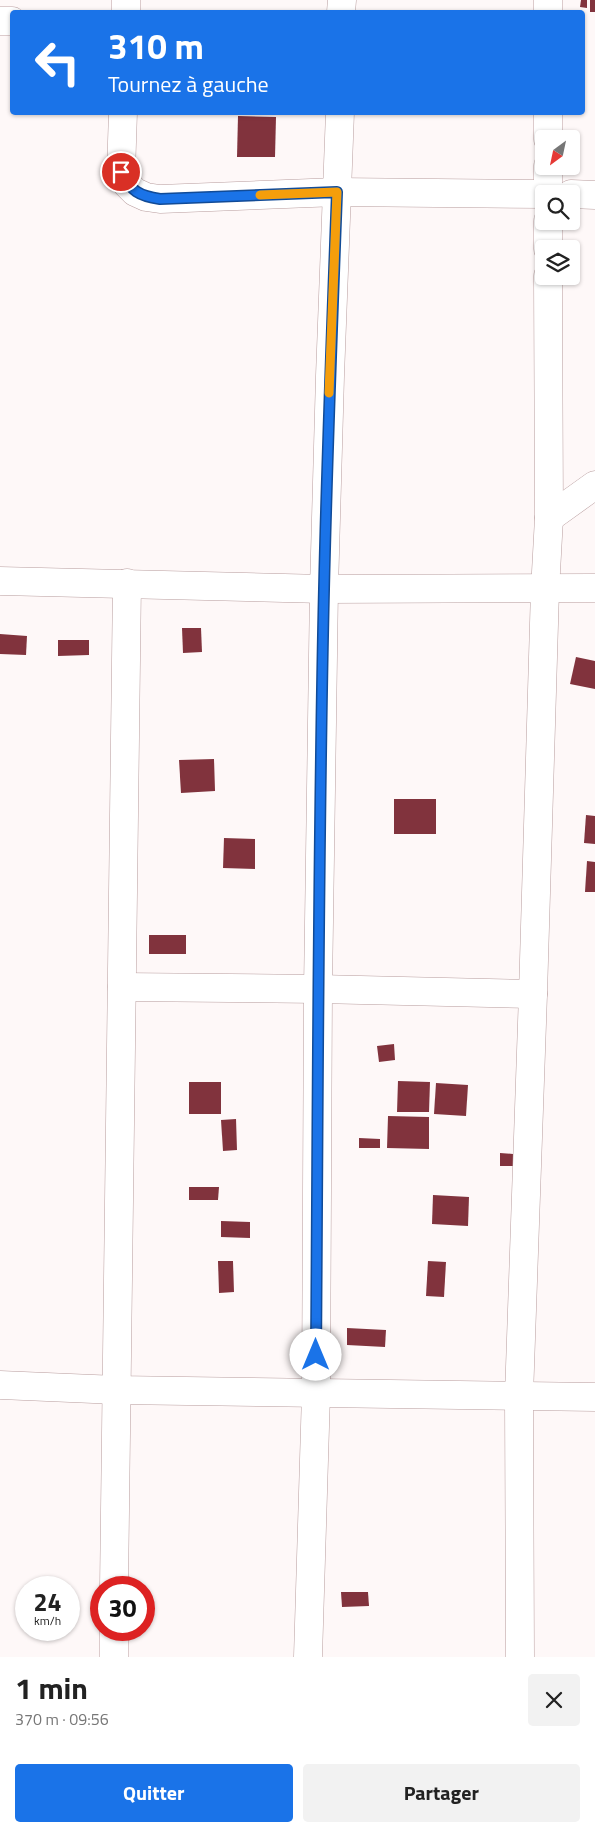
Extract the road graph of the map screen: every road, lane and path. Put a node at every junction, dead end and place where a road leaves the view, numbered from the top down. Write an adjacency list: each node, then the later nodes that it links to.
1 (123, 115): 5 (street)
2 (340, 115): 5 (street)
3 (548, 115): 4 (street)
4 (548, 130)
5 (337, 192): 6 (street); 15 (street)
6 (535, 194)
7 (580, 194): 8 (street)
8 (595, 195)
9 (548, 285): 11 (street)
10 (595, 485): 11 (street)
11 (549, 518): 16 (street)
12 (0, 581): 13 (street)
13 (126, 583): 15 (street); 17 (street)
14 (595, 588): 16 (street)
15 (324, 589): 16 (street); 18 (street)
16 (545, 590): 19 (street)
17 (122, 987): 18 (street); 21 (street)
18 (318, 988): 19 (street); 22 (street)
19 (533, 994): 23 (street)
20 (0, 1385): 21 (street)
21 (117, 1390): 22 (street); 25 (street)
22 (316, 1394): 23 (street); 28 (street)
23 (519, 1396): 24 (street); 29 (street)
24 (595, 1397)
25 (114, 1576)
26 (114, 1641): 27 (street)
27 (114, 1657)
28 (308, 1657)
29 (520, 1657)

